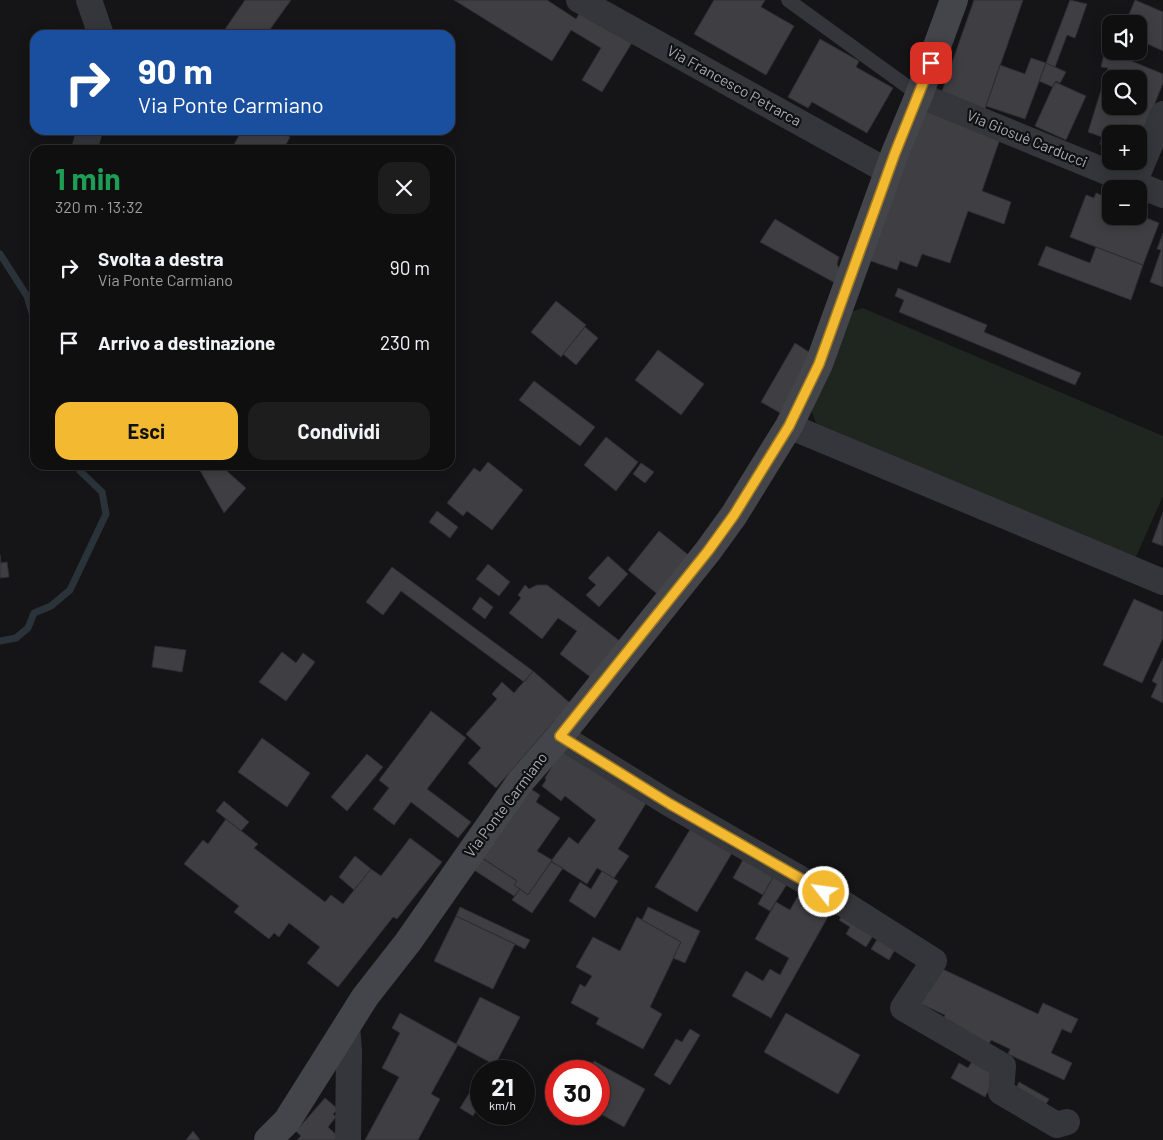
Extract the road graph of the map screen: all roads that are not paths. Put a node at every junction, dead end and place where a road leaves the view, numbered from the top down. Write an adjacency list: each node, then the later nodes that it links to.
1 (89, 0): 5 (street)
2 (579, 0): 8 (street, Via Francesco Petrarca)
3 (788, 0): 6 (lane)
4 (954, 0): 6 (street, Via Ponte Carmiano)
5 (99, 30)
6 (919, 95): 8 (street, Via Ponte Carmiano); 9 (street, Via Giosuè Carducci)
7 (1163, 114): 10 (street)
8 (889, 172): 13 (street, Via Ponte Carmiano)
9 (1127, 180)
10 (1135, 180)
11 (1147, 188): 12 (street, Via Giosuè Carducci)
12 (1163, 195)
13 (789, 426): 14 (street); 15 (street, Via Ponte Carmiano)
14 (1163, 582)
15 (560, 736): 16 (street, Via Ponte Carmiano); 17 (street)
16 (347, 1025): 18 (street, Via Ponte Carmiano); 19 (street)
17 (1067, 1122)
18 (268, 1140)
19 (348, 1140)

